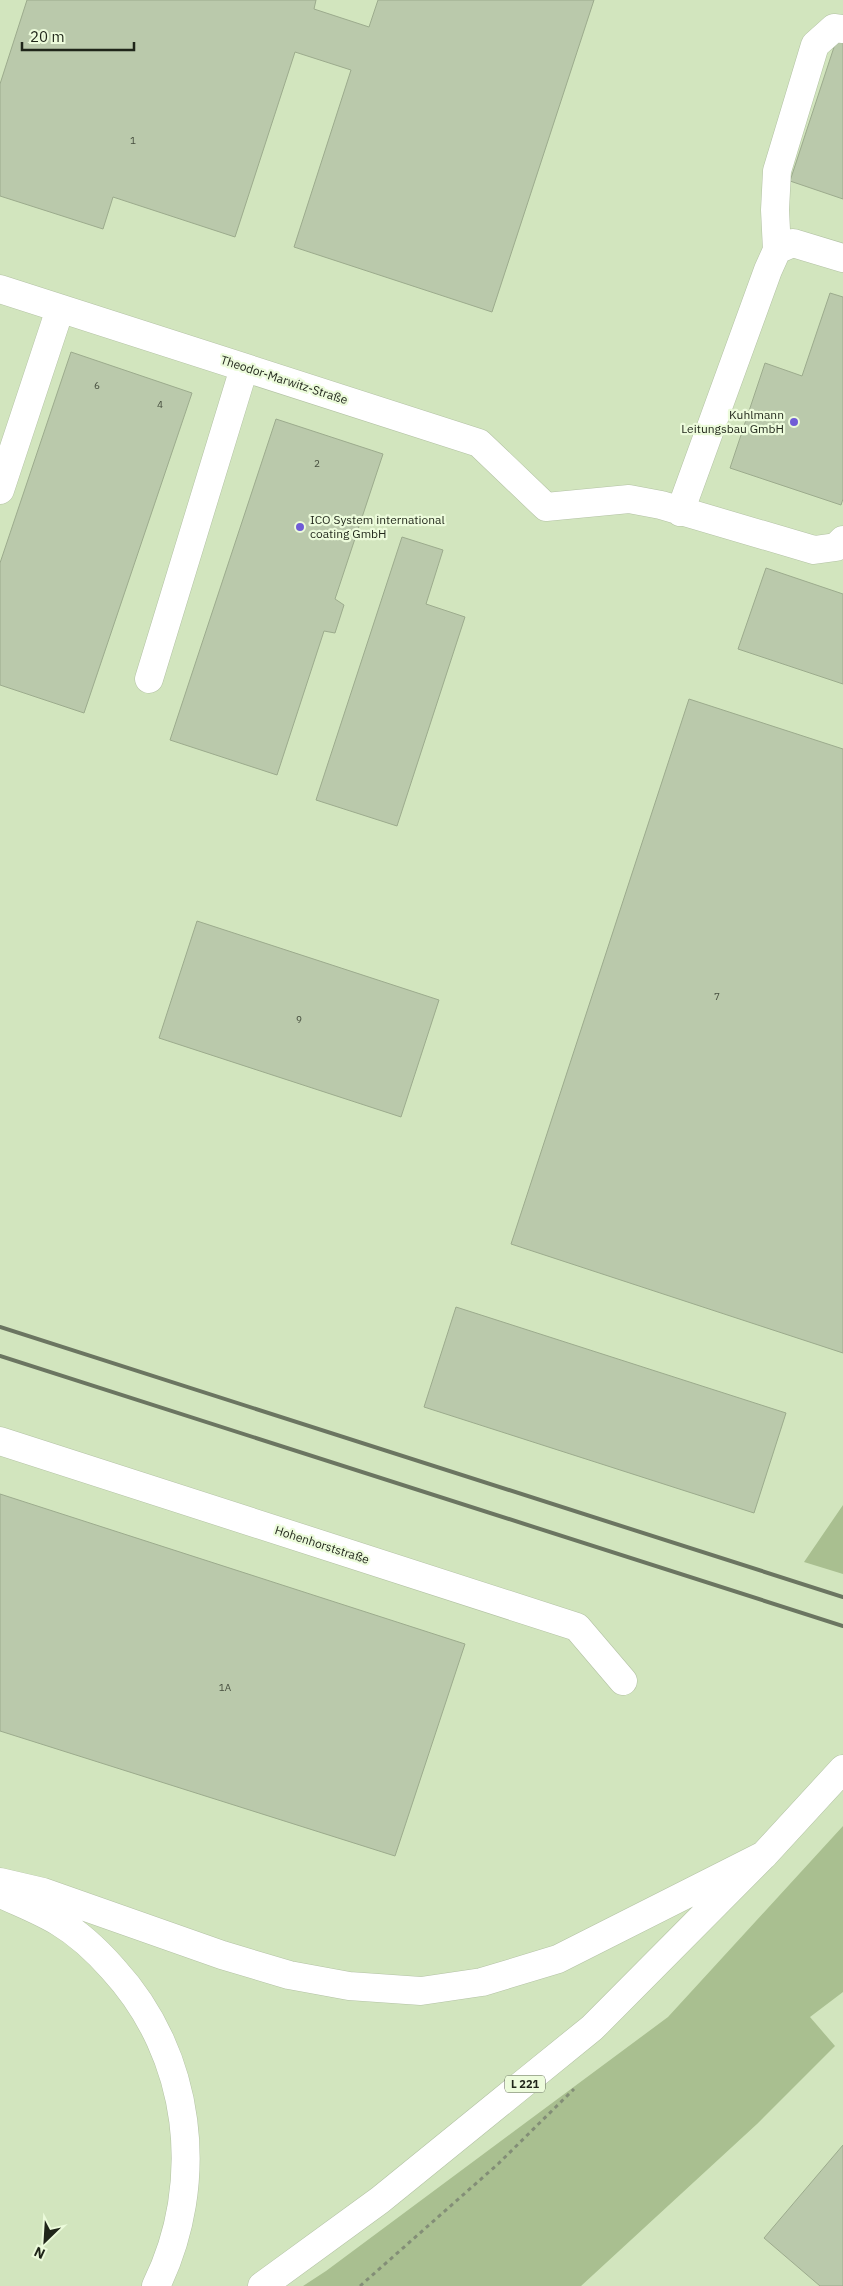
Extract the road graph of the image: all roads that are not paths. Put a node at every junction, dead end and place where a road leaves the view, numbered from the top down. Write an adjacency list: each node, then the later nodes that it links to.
1 (843, 29): 2 (main road)
2 (777, 250): 3 (main road); 8 (main road)
3 (843, 258)
4 (0, 289): 5 (main road, Theodor-Marwitz-Straße)
5 (60, 309): 6 (main road, Theodor-Marwitz-Straße); 7 (main road)
6 (244, 368): 8 (main road, Theodor-Marwitz-Straße); 10 (main road)
7 (0, 490)
8 (680, 512): 9 (main road)
9 (841, 546)
10 (149, 679)
11 (0, 1441): 12 (main road, Hohenhorststraße)
12 (623, 1681)
13 (843, 1769): 14 (main road, L 221)
14 (764, 1855): 15 (main road); 18 (main road, L 221)
15 (0, 1882)
16 (0, 1893): 17 (main road)
17 (156, 2286)
18 (262, 2286)

